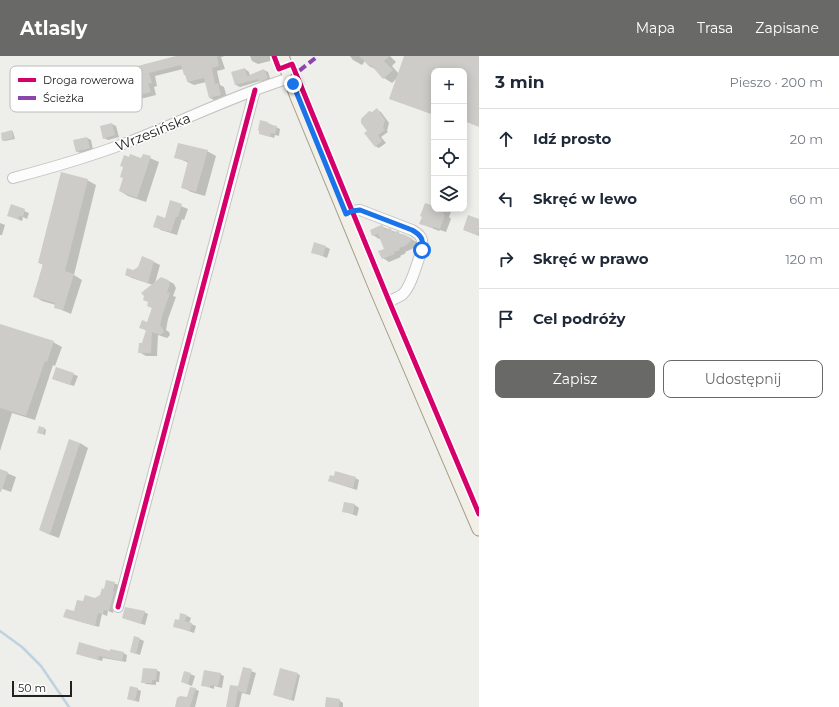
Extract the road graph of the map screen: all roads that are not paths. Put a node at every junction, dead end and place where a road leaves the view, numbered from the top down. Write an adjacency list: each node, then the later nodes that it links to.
1 (282, 56): 2 (main road)
2 (290, 78): 3 (street, Wrzesińska); 5 (main road)
3 (255, 90): 4 (street, Wrzesińska); 8 (street)
4 (13, 178)
5 (346, 214): 6 (main road); 6 (street)
6 (383, 304): 7 (main road)
7 (479, 529)
8 (118, 607)

